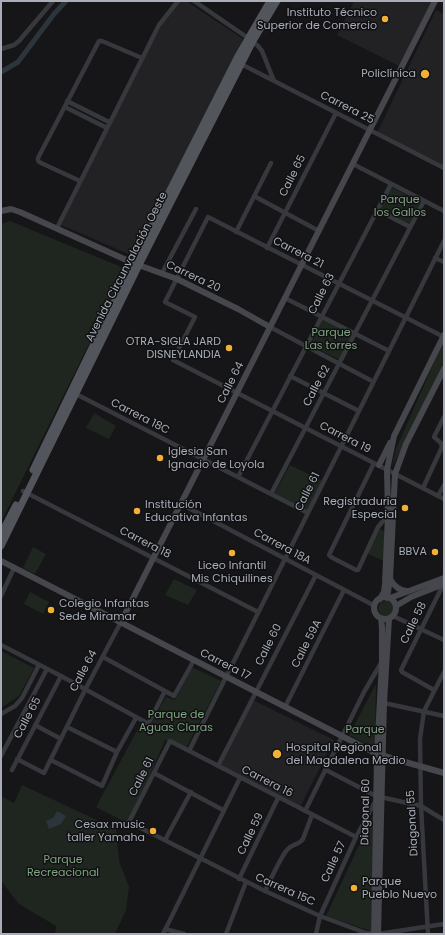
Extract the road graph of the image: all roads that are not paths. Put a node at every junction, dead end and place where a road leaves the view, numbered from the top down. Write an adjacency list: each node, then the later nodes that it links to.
1 (53, 1): 8 (street)
2 (178, 1): 9 (street)
3 (194, 1): 7 (street)
4 (270, 1): 7 (main road, Avenida Circunvalación Oeste)
5 (277, 1): 7 (main road, Avenida Circunvalación Oeste)
6 (435, 1): 17 (street, Calle 64)
7 (251, 39): 10 (main road, Avenida Circunvalación Oeste); 11 (street); 38 (main road, Avenida Circunvalación Oeste)
8 (1, 49)
9 (142, 58): 12 (street); 15 (street)
10 (241, 64): 11 (street, Carrera 25); 38 (main road, Avenida Circunvalación Oeste)
11 (274, 81): 14 (street, Carrera 25)
12 (68, 101): 13 (street); 15 (street)
13 (64, 107): 16 (street); 21 (street)
14 (336, 113): 17 (street, Carrera 25); 29 (street, Calle 65)
15 (110, 122): 16 (street)
16 (107, 128): 21 (street)
17 (370, 130): 19 (street, Calle 64); 20 (street, Carrera 25)
18 (271, 163): 23 (street)
19 (353, 164): 22 (street); 32 (street, Calle 64)
20 (444, 168)
21 (80, 182): 31 (street)
22 (391, 184): 24 (street); 26 (street, Calle 63)
23 (254, 196): 29 (street); 33 (street)
24 (424, 201): 28 (street); 30 (street, Calle 62)
25 (196, 209): 40 (street)
26 (377, 210): 30 (street); 42 (street, Calle 63)
27 (1, 211): 31 (street, Carrera 20)
28 (444, 211)
29 (285, 212): 32 (street); 35 (street, Calle 65)
30 (410, 227): 44 (street, Calle 62)
31 (57, 228): 38 (street, Carrera 20)
32 (319, 231): 39 (street, Calle 64)
33 (236, 232): 35 (street, Carrera 21); 41 (street, Carrera 21)
34 (444, 240): 36 (street, Calle 61)
35 (267, 248): 39 (street, Carrera 21)
36 (435, 258): 37 (street); 46 (street, Calle 61)
37 (444, 262)
38 (136, 264): 40 (street, Carrera 20); 57 (main road, Avenida Circunvalación Oeste)
39 (302, 265): 42 (street, Carrera 21); 43 (street, Calle 64)
40 (162, 273): 41 (street, Carrera 20)
41 (177, 279): 47 (street, Carrera 20); 56 (street, Carrera 19)
42 (338, 284): 44 (street, Carrera 21); 45 (street, Calle 63)
43 (285, 298): 45 (street); 47 (street, Calle 64)
44 (372, 301): 46 (street, Carrera 21); 48 (street, Calle 62)
45 (321, 316): 48 (street); 50 (street, Calle 63)
46 (405, 318): 49 (street, Carrera 21); 51 (street, Calle 61)
47 (270, 327): 50 (street, Carrera 20); 56 (street, Calle 64)
48 (355, 333): 51 (street); 52 (street, Calle 62)
49 (444, 336): 63 (street)
50 (305, 346): 52 (street, Carrera 20); 54 (street, Calle 63)
51 (389, 351): 60 (street, Calle 61)
52 (339, 364): 55 (street, Carrera 20); 58 (street, Calle 62)
53 (444, 369): 68 (street)
54 (290, 376): 58 (street); 59 (street, Calle 63)
55 (370, 380)
56 (237, 392): 59 (street, Carrera 19); 65 (street, Calle 64)
57 (73, 393): 65 (street, Carrera 18C); 72 (main road, Avenida Circunvalación Oeste)
58 (323, 393): 60 (street); 62 (street, Calle 62)
59 (273, 411): 62 (street, Carrera 19); 69 (street, Calle 63)
60 (359, 411): 64 (street, Calle 61)
61 (444, 417): 71 (street)
62 (305, 427): 64 (street, Carrera 19); 73 (street, Calle 62)
63 (394, 436): 66 (street); 67 (street)
64 (341, 446): 66 (street, Carrera 19); 77 (street, Calle 61)
65 (203, 460): 69 (street, Carrera 18C); 76 (street, Calle 64)
66 (377, 464): 67 (street, Carrera 19); 79 (street)
67 (387, 470): 68 (street, Carrera 19); 78 (street)
68 (395, 474): 71 (street, Carrera 19); 88 (street)
69 (238, 477): 73 (street, Carrera 18C)
70 (444, 485): 74 (street)
71 (424, 488): 74 (street, Carrera 19)
72 (25, 492): 81 (main road, Avenida Circunvalación Oeste); 82 (main road, Avenida Circunvalación Oeste); 83 (street, Carrera 18)
73 (271, 494): 77 (street, Carrera 18C)
74 (438, 496): 75 (street, Carrera 19)
75 (444, 499)
76 (181, 504): 83 (street, Calle 64); 84 (street, Carrera 18A)
77 (308, 513): 84 (street, Calle 61)
78 (388, 515): 79 (street); 80 (street)
79 (378, 527): 80 (street)
80 (387, 532): 94 (street)
81 (1, 534)
82 (1, 546)
83 (153, 558): 97 (street, Carrera 18); 100 (street, Calle 64)
84 (285, 559): 87 (street, Carrera 18A); 97 (street, Calle 61)
85 (1, 561): 86 (street, Carrera 17)
86 (14, 568): 92 (street); 100 (street, Carrera 17)
87 (316, 575): 90 (street, Carrera 18A); 117 (street, Calle 60)
88 (390, 579): 91 (street); 93 (street)
89 (444, 583): 91 (street); 96 (street); 101 (street, Calle 58)
90 (344, 590): 95 (street, Carrera 18A); 120 (street, Calle 59A)
91 (407, 591): 93 (street)
92 (1, 596)
93 (389, 598): 94 (street); 96 (street)
94 (380, 599): 95 (street)
95 (375, 606): 98 (street)
96 (396, 606): 99 (street)
97 (258, 612): 111 (street, Calle 61)
98 (380, 618): 99 (street); 106 (street, Diagonal 60)
99 (391, 618): 101 (street); 118 (street, Diagonal 60)
100 (121, 622): 104 (street, Calle 64); 105 (street, Carrera 17)
101 (421, 629): 102 (street); 115 (street, Calle 58)
102 (444, 640)
103 (1, 646): 107 (street)
104 (103, 657): 114 (street, Calle 64); 116 (street)
105 (194, 660): 111 (street, Carrera 17); 116 (street)
106 (382, 663): 112 (street); 113 (street, Diagonal 60)
107 (39, 665): 108 (street); 119 (street)
108 (47, 669): 110 (street); 121 (street)
109 (444, 672): 115 (street)
110 (61, 676): 114 (street); 126 (street, Calle 65)
111 (226, 676): 117 (street, Carrera 17); 132 (street, Calle 61)
112 (371, 681): 113 (street); 128 (street)
113 (380, 683): 134 (street, Diagonal 60)
114 (85, 690): 125 (street); 127 (street, Calle 64)
115 (434, 690): 122 (street)
116 (165, 691): 125 (street)
117 (256, 692): 120 (street, Carrera 17); 138 (street, Calle 60)
118 (384, 703): 122 (street); 134 (street, Diagonal 60)
119 (17, 705): 121 (street); 123 (street)
120 (285, 707): 128 (street, Carrera 17)
121 (25, 709): 131 (street)
122 (424, 711): 124 (street); 139 (street, Diagonal 55)
123 (1, 714)
124 (444, 716)
125 (136, 718): 133 (street)
126 (35, 725): 129 (street); 136 (street, Calle 65)
127 (67, 727): 129 (street, Calle 64); 133 (street)
128 (343, 736): 134 (street, Carrera 17); 141 (street)
129 (61, 739): 137 (street, Calle 64)
130 (170, 741): 132 (street, Carrera 16); 142 (street, Calle 61)
131 (3, 747): 135 (street)
132 (189, 751): 138 (street, Carrera 16)
133 (117, 752): 137 (street)
134 (380, 755): 139 (street, Carrera 17); 147 (street, Diagonal 60)
135 (1, 756)
136 (17, 759): 137 (street, Calle 64); 140 (street, Calle 65)
137 (51, 760)
138 (218, 766): 144 (street, Carrera 16)
139 (419, 766): 143 (street, Carrera 17); 148 (street, Diagonal 55)
140 (12, 770)
141 (326, 770): 147 (street); 150 (street)
142 (154, 773): 145 (street); 153 (street, Calle 61)
143 (444, 773)
144 (240, 778): 146 (street, Carrera 16); 149 (street)
145 (190, 792): 149 (street); 155 (street)
146 (278, 798): 150 (street, Carrera 16); 157 (street, Calle 59)
147 (378, 798): 148 (street); 154 (street, Calle 57); 167 (street, Diagonal 60); 168 (street, Diagonal 60)
148 (421, 806): 152 (street); 162 (street, Diagonal 55)
149 (223, 810): 156 (street)
150 (305, 811): 151 (street, Carrera 16)
151 (312, 815): 154 (street, Carrera 16); 159 (street)
152 (444, 820)
153 (129, 822): 155 (street, Carrera 15C)
154 (356, 837): 160 (street, Calle 57)
155 (165, 840): 156 (street, Carrera 15C)
156 (199, 858): 157 (street, Carrera 15C); 163 (street)
157 (240, 879): 158 (street, Carrera 15C)
158 (246, 882): 159 (street, Carrera 15C); 165 (street)
159 (265, 891): 160 (street, Carrera 15C)
160 (320, 916): 166 (street, Calle 57); 167 (street, Carrera 15C)
161 (444, 924): 162 (street, Carrera 15C)
162 (428, 927): 168 (street, Carrera 15C); 169 (street, Diagonal 55)
163 (164, 932): 164 (street)
164 (184, 934)
165 (226, 934)
166 (316, 934)
167 (374, 934): 168 (street, Carrera 15C)
168 (378, 934)
169 (428, 934)

